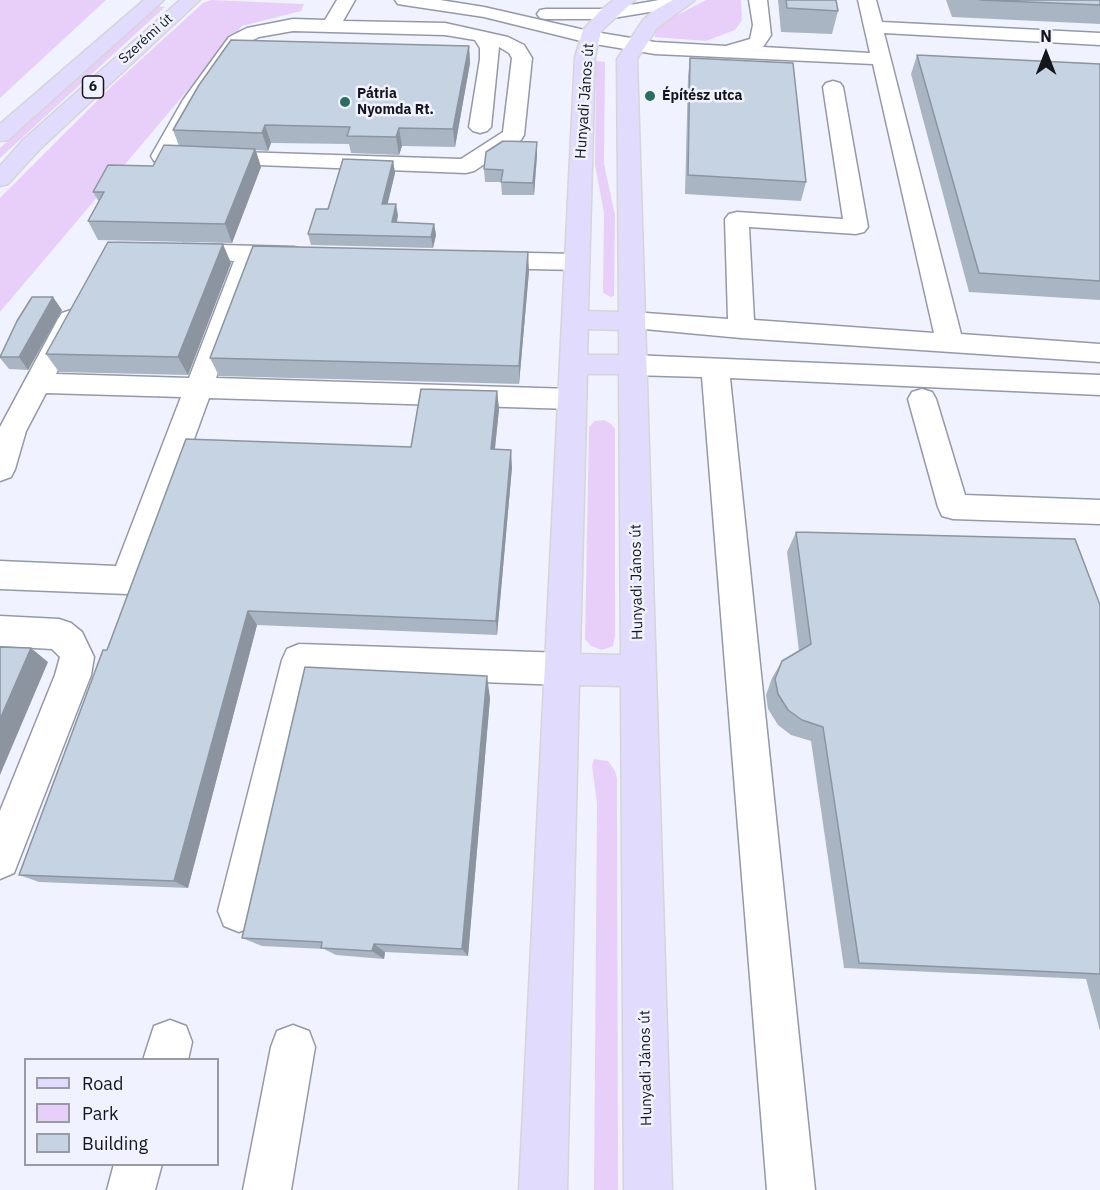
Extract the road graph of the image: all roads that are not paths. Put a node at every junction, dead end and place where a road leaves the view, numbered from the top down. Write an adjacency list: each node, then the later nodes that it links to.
1 (155, 0): 21 (main road, Szerémi út / 6)
2 (191, 0): 22 (main road, Szerémi út / 6)
3 (346, 0): 11 (street)
4 (404, 0): 10 (street)
5 (626, 0): 10 (main road)
6 (758, 0): 17 (street)
7 (867, 0): 12 (street)
8 (536, 1): 10 (street)
9 (683, 1): 10 (street); 16 (main road)
10 (594, 22): 15 (street); 16 (main road); 27 (main road, Hunyadi János út)
11 (331, 26): 13 (street); 13 (street)
12 (873, 27): 14 (street); 18 (street)
13 (482, 36): 20 (street)
14 (1100, 39)
15 (615, 42): 16 (main road)
16 (631, 52): 17 (street); 30 (main road, Hunyadi János út)
17 (727, 52): 18 (street)
18 (881, 59): 32 (street)
19 (833, 87): 31 (street)
20 (480, 127)
21 (0, 135)
22 (0, 179)
23 (156, 252): 24 (street)
24 (249, 254): 25 (street); 39 (street)
25 (321, 256)
26 (465, 259): 27 (street)
27 (577, 262): 29 (main road, Hunyadi János út)
28 (81, 302): 37 (street)
29 (576, 320): 30 (main road); 34 (main road, Hunyadi János út)
30 (632, 321): 31 (street); 35 (main road, Hunyadi János út)
31 (741, 329): 32 (street)
32 (950, 343): 33 (street)
33 (1100, 353)
34 (573, 364): 35 (main road); 40 (main road, Hunyadi János út)
35 (632, 365): 36 (street); 47 (main road, Hunyadi János út)
36 (715, 368): 38 (street); 58 (street)
37 (36, 383): 39 (street); 42 (street)
38 (1100, 385)
39 (200, 387): 40 (street); 44 (street)
40 (572, 399): 46 (main road, Hunyadi János út)
41 (922, 399): 43 (street)
42 (0, 469)
43 (1100, 512)
44 (0, 575)
45 (0, 631): 48 (street)
46 (564, 669): 47 (main road); 49 (street); 51 (main road, Hunyadi János út)
47 (639, 672): 57 (main road, Hunyadi János út)
48 (0, 859)
49 (239, 911)
50 (293, 1047): 54 (street)
51 (545, 1141): 55 (main road, Hunyadi János út); 56 (main road)
52 (137, 1166): 53 (street)
53 (131, 1190)
54 (267, 1190)
55 (543, 1190)
56 (557, 1190)
57 (648, 1190)
58 (791, 1190)

